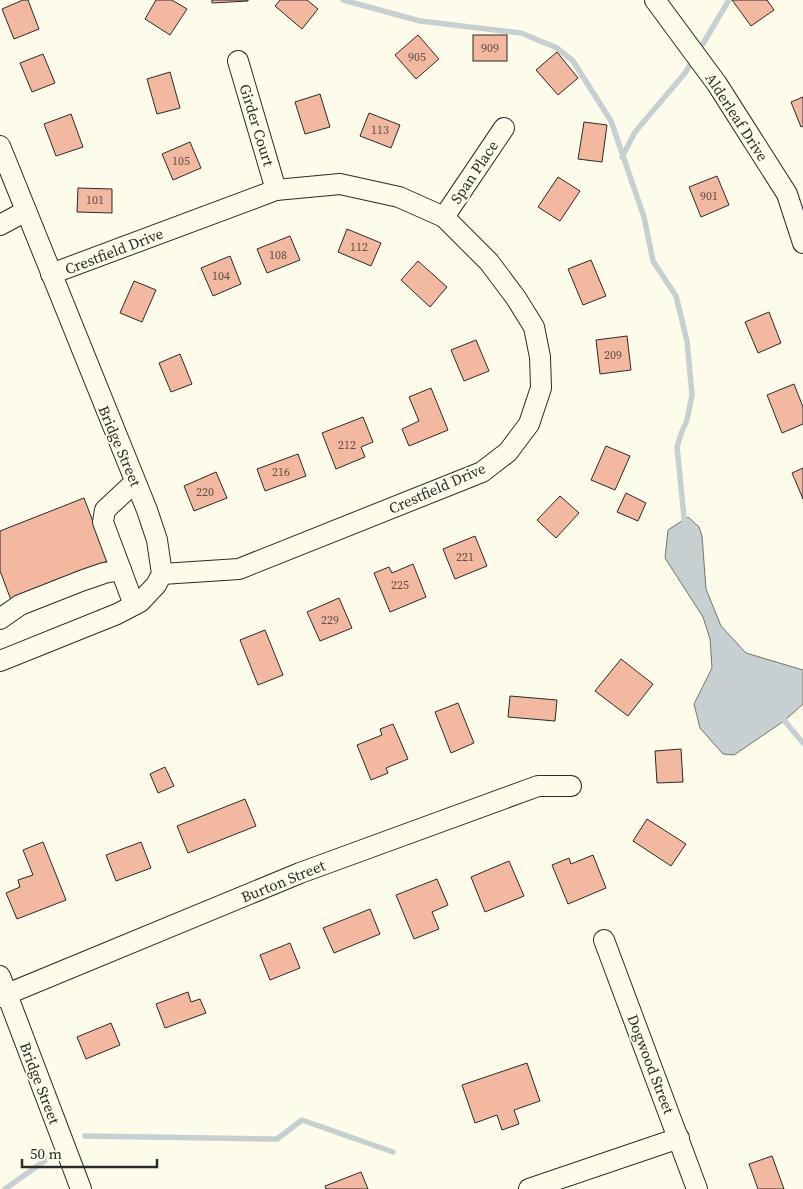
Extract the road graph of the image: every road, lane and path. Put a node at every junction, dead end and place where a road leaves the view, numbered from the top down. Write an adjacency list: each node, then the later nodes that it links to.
1 (655, 0): 6 (street, Alderleaf Drive)
2 (238, 61): 5 (street, Girder Court)
3 (504, 128): 8 (street, Span Place)
4 (0, 146): 7 (street, Bridge Street)
5 (276, 190): 8 (street, Crestfield Drive); 11 (street, Crestfield Drive)
6 (795, 190): 10 (street, Alderleaf Drive)
7 (26, 211): 9 (street); 11 (street, Bridge Street)
8 (444, 217): 14 (street, Crestfield Drive)
9 (0, 225)
10 (803, 243)
11 (51, 274): 12 (street, Bridge Street)
12 (135, 482): 13 (street); 14 (street, Bridge Street)
13 (121, 570): 15 (street); 16 (street)
14 (162, 574): 15 (street)
15 (134, 605): 17 (street)
16 (0, 618)
17 (0, 661)
18 (571, 786): 20 (street, Burton Street)
19 (604, 940): 21 (street, Dogwood Street)
20 (2, 989): 22 (street, Bridge Street)
21 (679, 1138): 23 (street); 24 (street, Dogwood Street)
22 (81, 1189)
23 (529, 1189)
24 (697, 1189)

